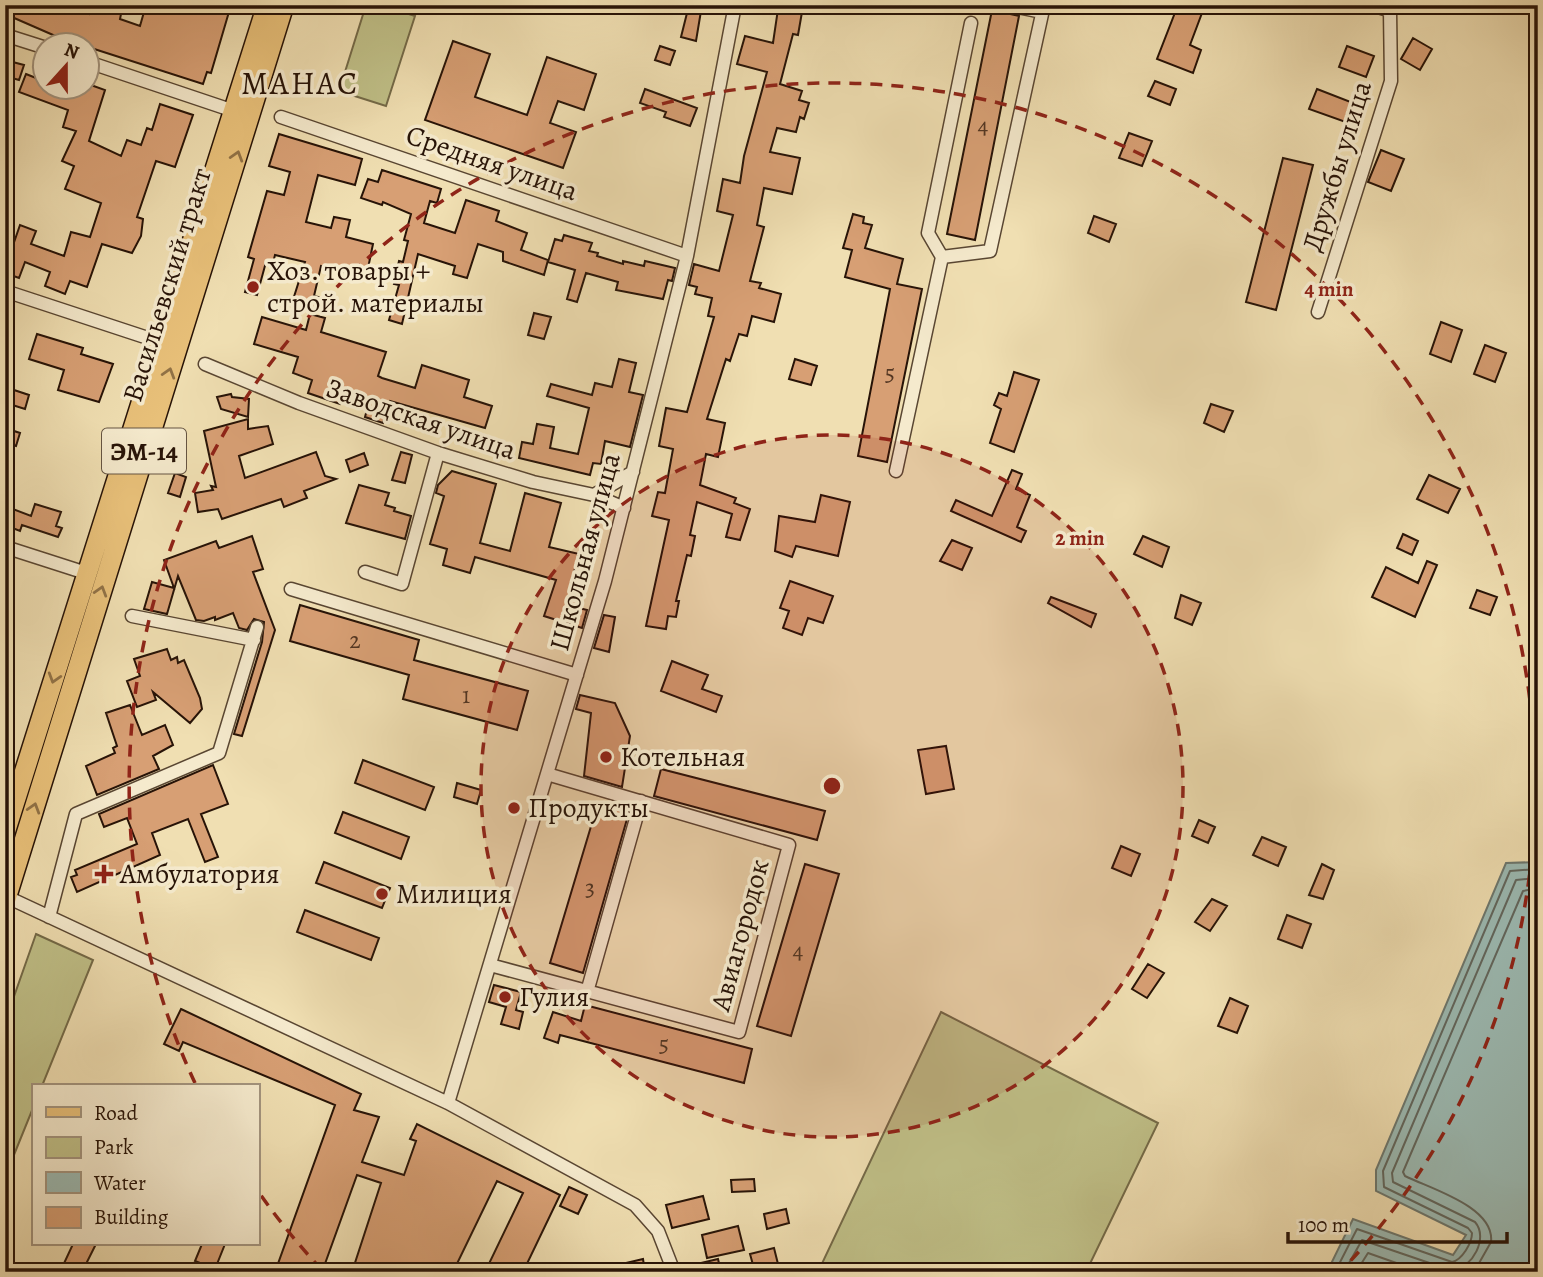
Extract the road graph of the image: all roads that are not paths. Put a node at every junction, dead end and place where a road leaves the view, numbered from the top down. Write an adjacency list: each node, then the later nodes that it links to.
1 (267, 5): 11 (main road, Васильевский тракт / ЭМ-14)
2 (284, 5): 33 (main road, Васильевский тракт / ЭМ-14, one-way to 2)
3 (735, 5): 13 (street, Школьная улица)
4 (1008, 5): 6 (street)
5 (1372, 5): 16 (street, Дружбы улица)
6 (1043, 9): 14 (street)
7 (971, 23): 14 (street)
8 (5, 35): 9 (street)
9 (32, 44)
10 (102, 67): 11 (street)
11 (234, 111): 17 (main road, Васильевский тракт / ЭМ-14)
12 (281, 117): 13 (street, Средняя улица)
13 (687, 256): 21 (street, Школьная улица)
14 (942, 257): 20 (street)
15 (5, 291): 17 (street)
16 (1318, 312)
17 (160, 342): 26 (main road, Васильевский тракт / ЭМ-14)
18 (205, 363): 19 (street, Заводская улица)
19 (438, 453): 22 (street, Заводская улица); 25 (street)
20 (896, 471)
21 (633, 472): 22 (street); 23 (street, Школьная улица)
22 (594, 495): 23 (street, Заводская улица)
23 (624, 508): 29 (street, Школьная улица)
24 (5, 547): 26 (street)
25 (365, 572)
26 (86, 573): 32 (main road, Васильевский тракт / ЭМ-14, one-way to 32)
27 (291, 589): 29 (street)
28 (132, 616): 34 (street)
29 (577, 675): 30 (street, Школьная улица)
30 (547, 774): 31 (street, Авиагородок); 35 (street, Школьная улица)
31 (640, 801): 36 (street); 36 (street, Авиагородок)
32 (5, 833)
33 (6, 900): 34 (street)
34 (49, 917): 37 (street)
35 (489, 965): 36 (street, Авиагородок); 37 (street, Школьная улица)
36 (587, 992)
37 (448, 1103): 38 (street)
38 (674, 1272)

